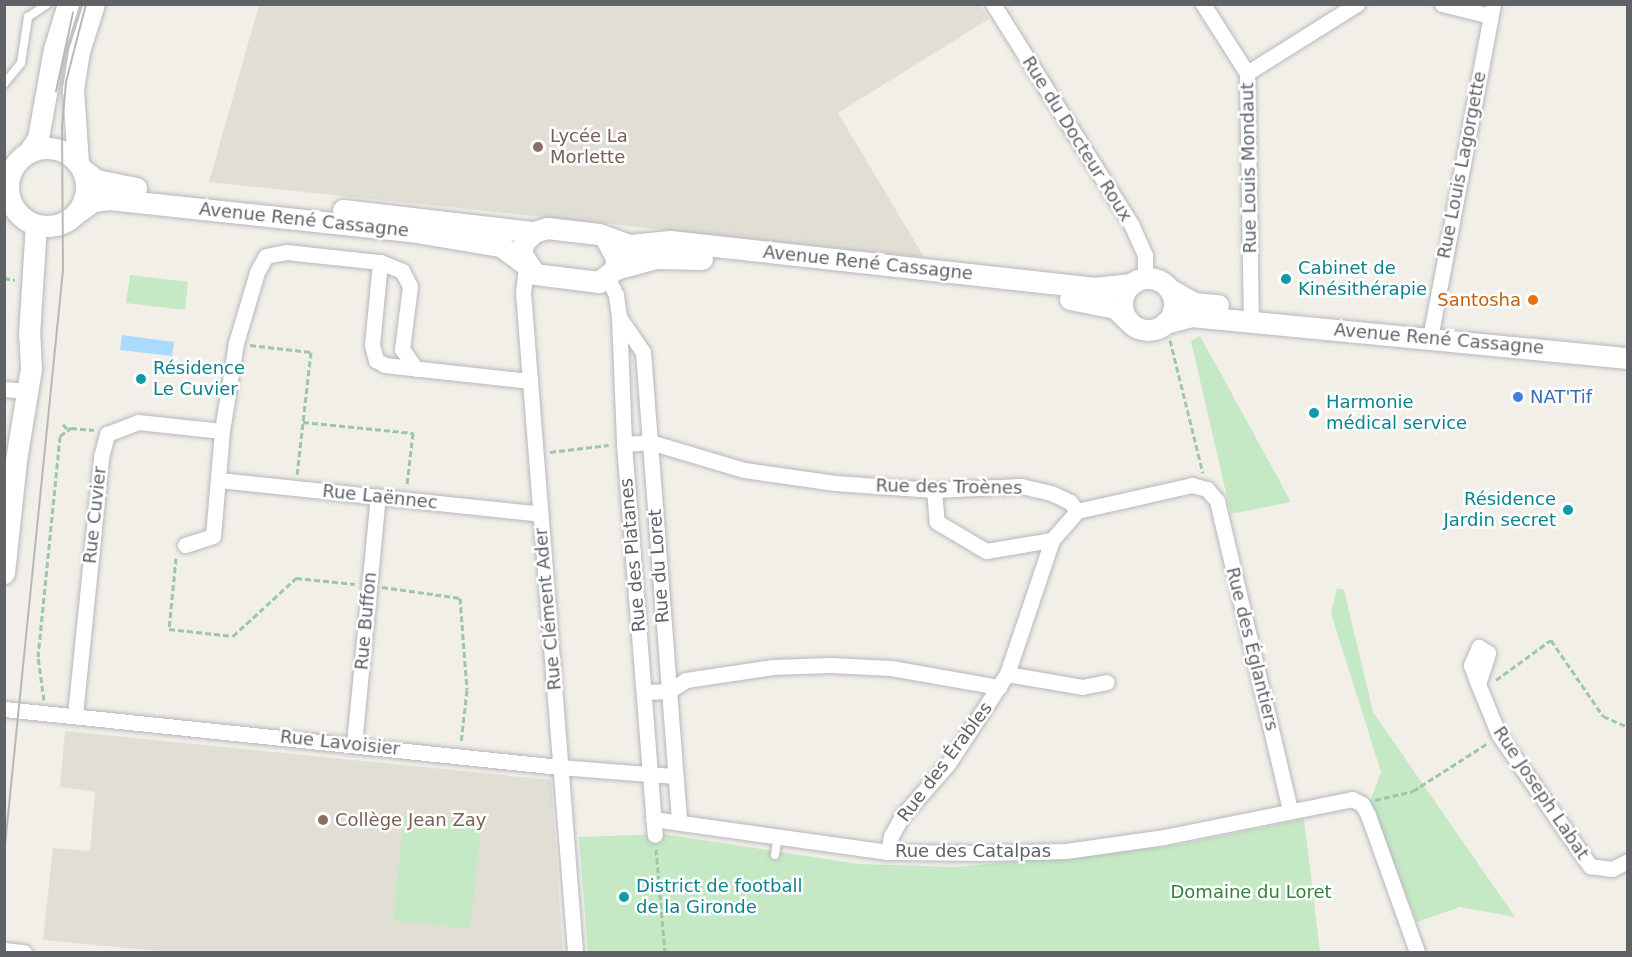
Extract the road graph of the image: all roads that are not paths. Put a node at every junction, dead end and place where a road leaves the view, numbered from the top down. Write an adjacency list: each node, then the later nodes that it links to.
1 (94, 4): 11 (main road)
2 (993, 4): 20 (street, Rue du Docteur Roux)
3 (1203, 4): 8 (street, Rue Louis Mondaut)
4 (1357, 4): 8 (street)
5 (1442, 4): 7 (street)
6 (58, 5): 9 (lane); 10 (main road)
7 (1492, 10): 26 (street, Rue Louis Lagorgette)
8 (1247, 74): 22 (street, Rue Louis Mondaut)
9 (4, 84)
10 (28, 153): 11 (main road); 12 (main road)
11 (80, 166): 13 (main road); 15 (main road, Avenue René Cassagne)
12 (6, 182): 14 (main road)
13 (78, 212): 14 (main road); 18 (main road, Avenue René Cassagne)
14 (36, 225): 27 (main road)
15 (534, 232): 16 (main road, Avenue René Cassagne); 18 (main road)
16 (605, 237): 19 (main road); 20 (main road, Avenue René Cassagne)
17 (380, 262): 30 (street); 30 (street); 33 (street)
18 (526, 265): 19 (main road, Avenue René Cassagne); 31 (street, Rue Clément Ader)
19 (611, 273): 23 (street, Rue des Platanes); 24 (main road, Avenue René Cassagne)
20 (1139, 281): 21 (main road, Avenue René Cassagne); 24 (main road)
21 (1169, 289): 22 (main road, Avenue René Cassagne); 25 (main road)
22 (1251, 315): 25 (main road, Avenue René Cassagne); 26 (main road, Avenue René Cassagne)
23 (619, 317): 34 (street, Rue du Loret); 35 (street, Rue des Platanes)
24 (1129, 321): 25 (main road, Avenue René Cassagne)
25 (1165, 323)
26 (1430, 332): 28 (main road, Avenue René Cassagne); 29 (main road, Avenue René Cassagne)
27 (29, 335): 32 (main road); 36 (main road)
28 (1628, 345)
29 (1628, 358)
30 (416, 369): 31 (street)
31 (530, 381): 41 (street, Rue Clément Ader)
32 (10, 390): 36 (main road)
33 (222, 431): 37 (street); 51 (street, Rue Cuvier)
34 (650, 442): 35 (street); 38 (street, Rue des Troènes); 48 (street, Rue du Loret)
35 (621, 444): 49 (street, Rue des Platanes)
36 (16, 460): 44 (main road)
37 (219, 480): 39 (street, Rue Laënnec); 43 (street)
38 (934, 490): 40 (street, Rue des Troènes); 42 (street)
39 (378, 497): 41 (street, Rue Laënnec); 52 (street, Rue Buffon)
40 (1077, 511): 42 (street, Rue des Érables); 56 (street, Rue des Églantiers)
41 (540, 514): 53 (street, Rue Clément Ader)
42 (1052, 540): 45 (street, Rue des Érables)
43 (180, 549)
44 (4, 573)
45 (1003, 681): 46 (street); 48 (street); 61 (street, Rue des Érables)
46 (1107, 682)
47 (1479, 687): 63 (street, Rue Joseph Labat)
48 (669, 691): 49 (street); 55 (street, Rue du Loret)
49 (644, 692): 54 (street, Rue des Platanes)
50 (4, 709): 51 (street, Rue Lavoisier)
51 (75, 715): 52 (street, Rue Lavoisier)
52 (354, 744): 53 (street, Rue Lavoisier)
53 (561, 767): 54 (street, Rue Lavoisier); 66 (street, Rue Clément Ader)
54 (650, 775): 55 (street, Rue Lavoisier); 57 (street, Rue des Platanes)
55 (675, 776): 58 (street, Rue du Loret)
56 (1290, 811): 61 (street, Rue des Catalpas); 67 (street, Rue des Catalpas)
57 (653, 819): 58 (street, Rue des Catalpas); 59 (street, Rue des Platanes)
58 (679, 822): 60 (street, Rue des Catalpas)
59 (655, 835)
60 (778, 836): 61 (street, Rue des Catalpas); 62 (lane)
61 (888, 852)
62 (775, 855)
63 (1628, 861)
64 (4, 950): 65 (street)
65 (24, 952)
66 (576, 952)
67 (1417, 952)

